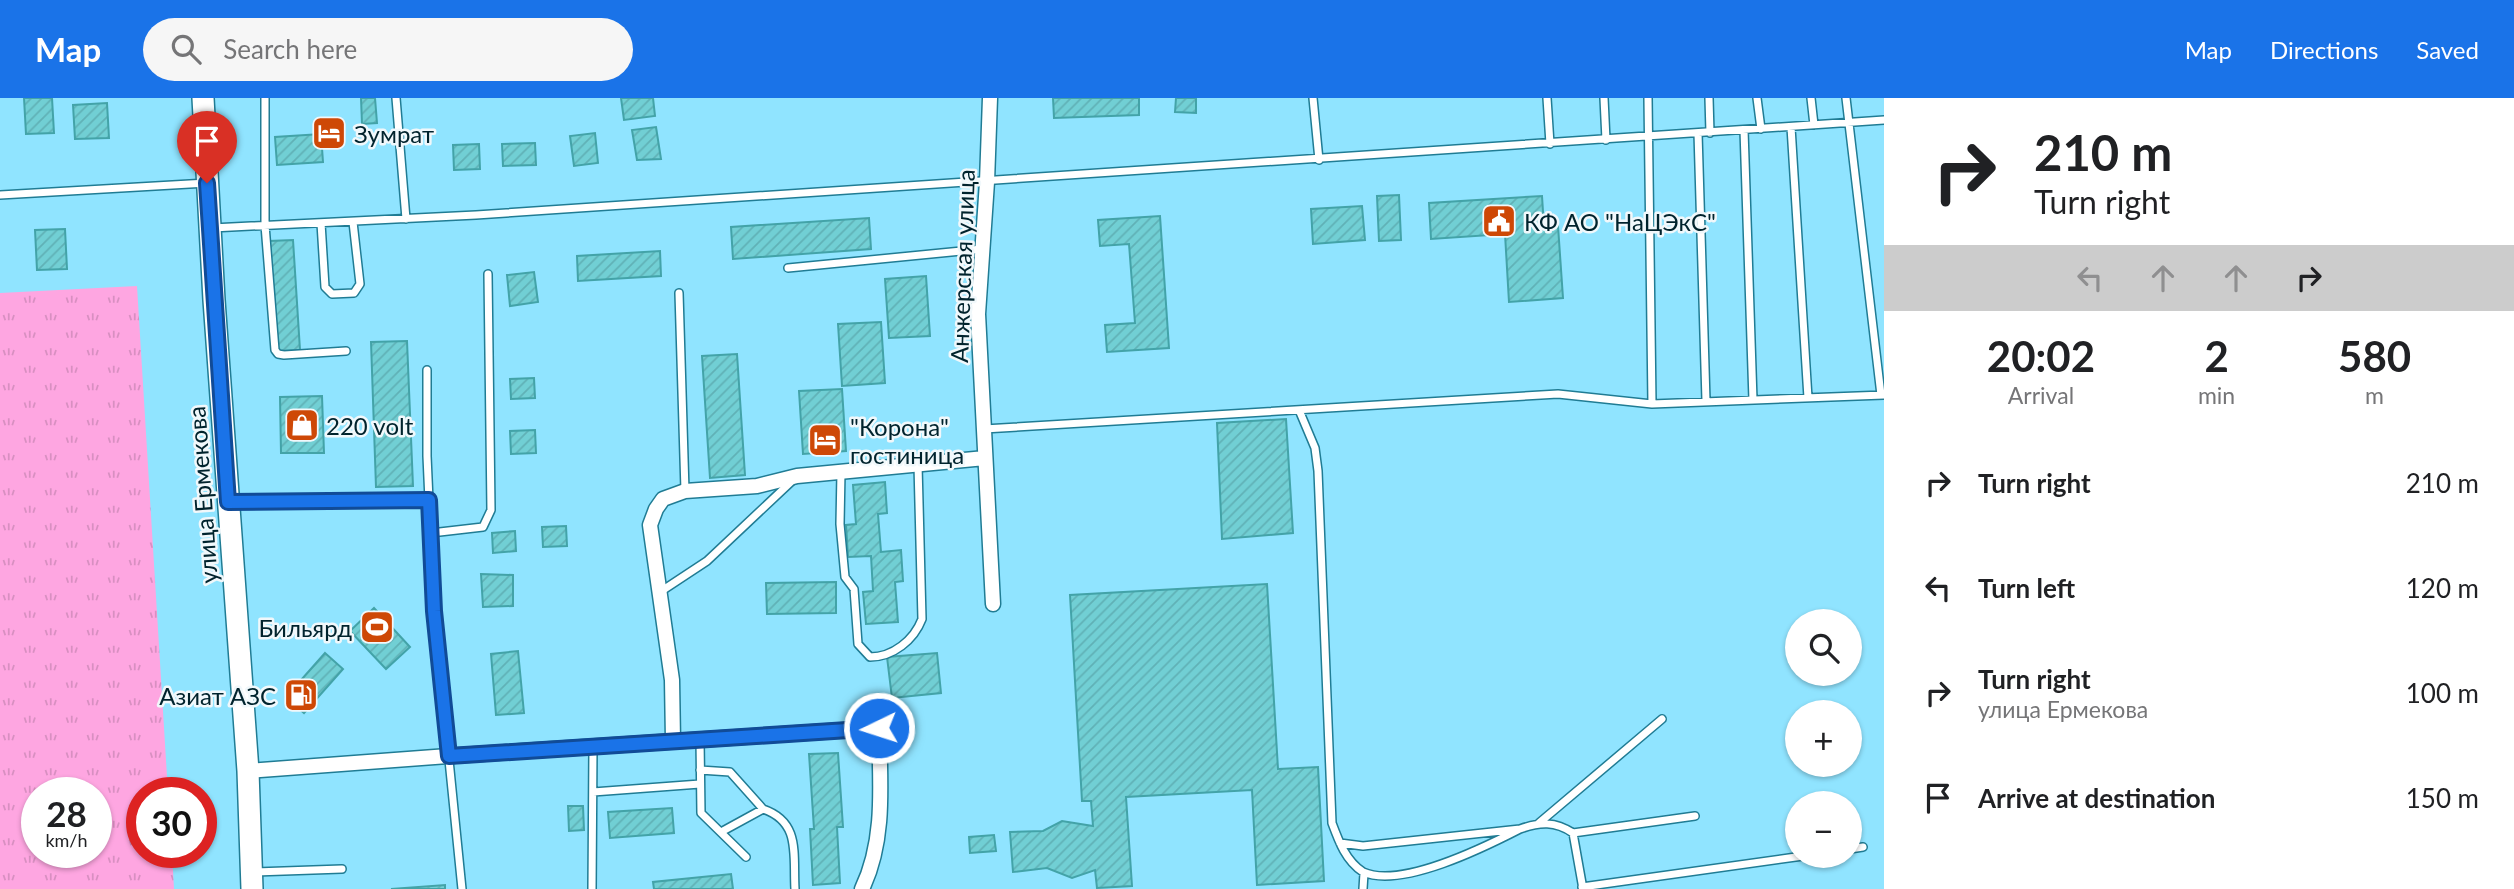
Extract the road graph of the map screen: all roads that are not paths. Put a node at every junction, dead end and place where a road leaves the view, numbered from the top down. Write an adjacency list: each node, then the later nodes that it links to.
1 (265, 98): 31 (lane)
2 (396, 98): 28 (lane)
3 (990, 98): 25 (street, Анжерская улица)
4 (1313, 98): 24 (lane)
5 (1547, 98): 23 (lane)
6 (1604, 98): 22 (lane)
7 (1648, 98): 21 (lane)
8 (1709, 98): 20 (lane)
9 (1757, 98): 17 (lane)
10 (1811, 98): 15 (lane)
11 (1846, 98): 14 (lane)
12 (205, 103): 26 (main road, улица Ермекова)
13 (1884, 120): 14 (lane)
14 (1848, 123): 15 (lane); 39 (lane)
15 (1814, 125): 16 (lane)
16 (1791, 127): 17 (lane); 40 (lane)
17 (1761, 129): 18 (lane)
18 (1744, 130): 20 (lane); 41 (lane)
19 (1698, 133): 20 (lane); 21 (lane); 42 (lane)
20 (1710, 133)
21 (1648, 137): 22 (lane); 43 (lane)
22 (1606, 140): 23 (lane)
23 (1550, 144): 24 (lane)
24 (1319, 160): 25 (lane)
25 (987, 182): 28 (lane); 33 (street, Анжерская улица)
26 (207, 183): 27 (lane); 32 (main road, улица Ермекова)
27 (0, 195)
28 (406, 219): 29 (lane)
29 (354, 222): 30 (lane); 30 (lane)
30 (321, 223): 31 (lane)
31 (265, 225): 32 (lane); 37 (lane)
32 (210, 228): 52 (main road, улица Ермекова)
33 (982, 249): 34 (lane); 45 (street, Анжерская улица)
34 (788, 268)
35 (488, 274): 53 (lane)
36 (679, 293): 50 (lane)
37 (346, 351)
38 (427, 370): 51 (lane)
39 (1882, 395): 40 (lane)
40 (1808, 398): 41 (lane)
41 (1753, 400): 42 (lane)
42 (1706, 401): 43 (lane)
43 (1652, 404): 44 (lane)
44 (1299, 410): 45 (lane); 71 (lane)
45 (984, 429): 46 (street, Анжерская улица)
46 (985, 458): 47 (street); 55 (street, Анжерская улица)
47 (918, 464): 48 (street); 48 (lane)
48 (841, 472): 49 (street)
49 (797, 476): 50 (street); 54 (lane)
50 (685, 491): 54 (street)
51 (429, 500): 52 (lane); 53 (lane)
52 (228, 502): 62 (main road, улица Ермекова)
53 (431, 533): 60 (lane)
54 (660, 592): 58 (street)
55 (993, 604)
56 (1662, 719): 67 (lane)
57 (700, 740): 58 (street); 61 (lane); 81 (street)
58 (673, 741): 59 (street)
59 (593, 747): 60 (street); 64 (lane)
60 (449, 756): 62 (street); 78 (lane)
61 (700, 770): 63 (lane); 65 (lane)
62 (248, 771): 76 (main road, улица Ермекова)
63 (700, 784): 64 (lane); 69 (lane)
64 (593, 792): 79 (lane)
65 (763, 809): 69 (lane); 80 (lane)
66 (1695, 816): 70 (lane)
67 (1539, 823): 68 (lane); 70 (lane)
68 (1520, 829): 71 (lane); 75 (lane)
69 (721, 832): 72 (lane)
70 (1573, 833): 77 (lane)
71 (1340, 844): 75 (lane)
72 (746, 857)
73 (1785, 859): 77 (lane)
74 (342, 869): 76 (lane)
75 (1364, 873): 82 (lane)
76 (252, 880)
77 (1583, 888)
78 (462, 889)
79 (592, 889)
80 (795, 889)
81 (862, 889)
82 (1363, 889)

